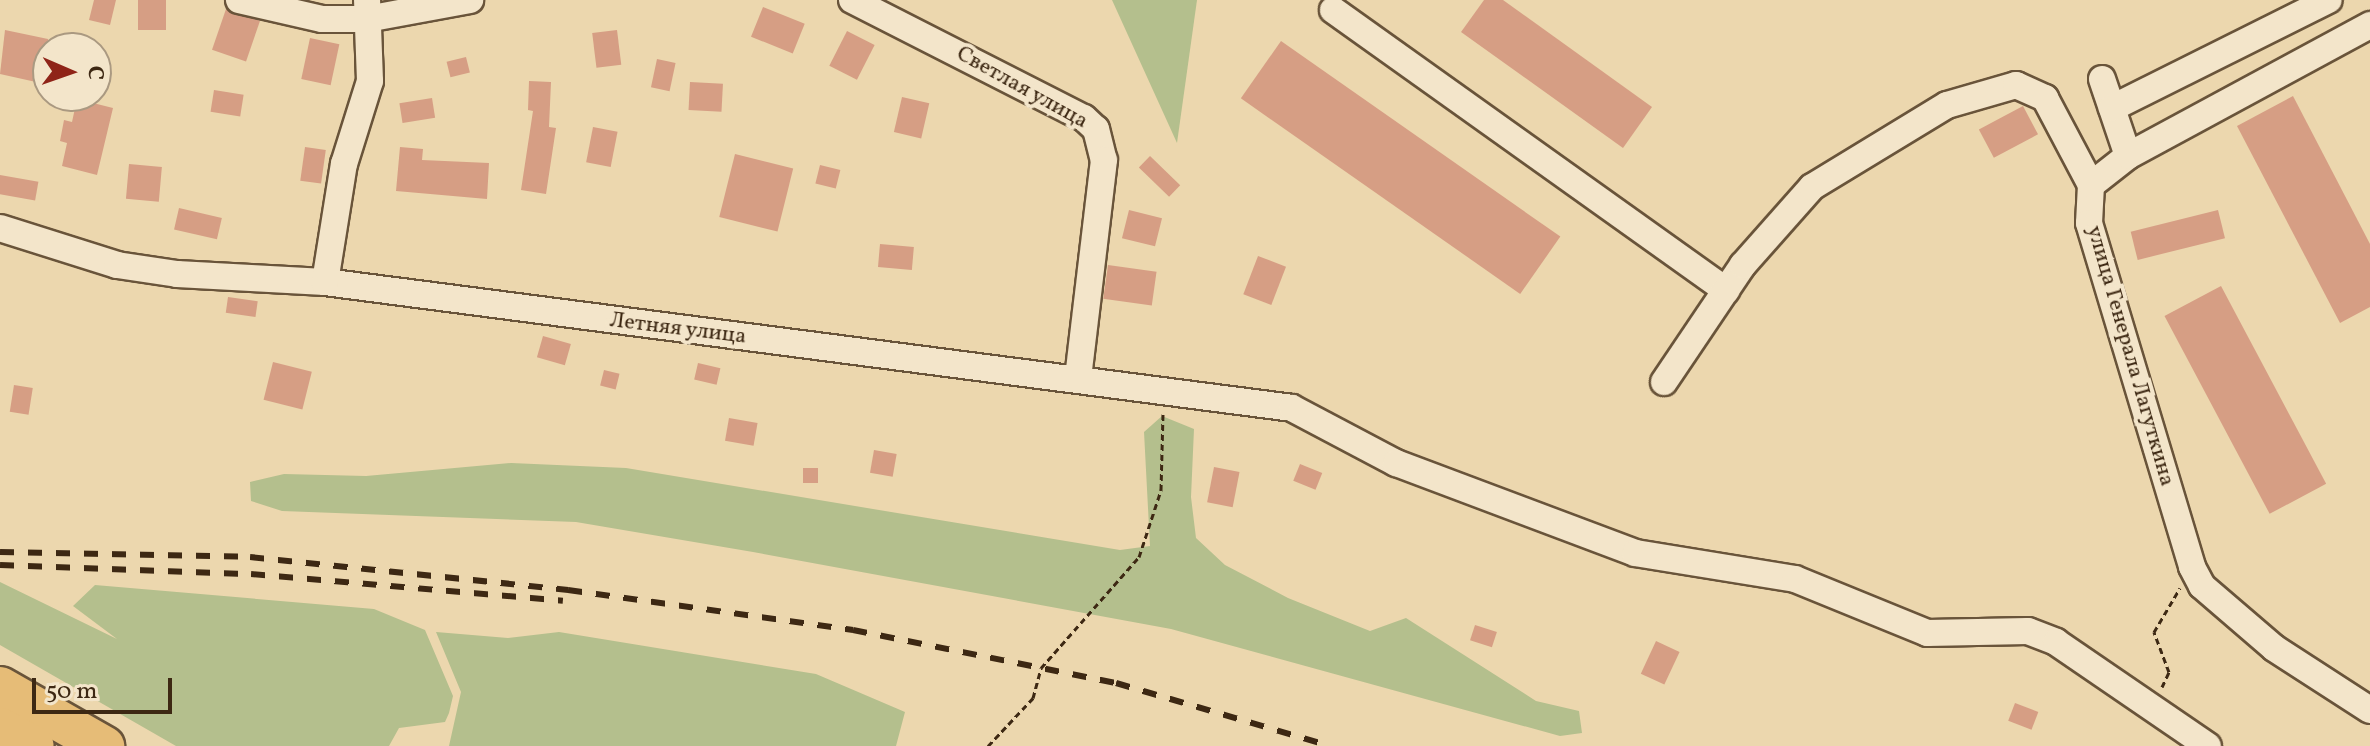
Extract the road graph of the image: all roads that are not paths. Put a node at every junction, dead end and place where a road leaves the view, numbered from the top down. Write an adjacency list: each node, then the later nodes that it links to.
1 (239, 0): 5 (street)
2 (470, 0): 5 (street)
3 (852, 0): 15 (street, Светлая улица)
4 (2329, 0): 9 (street)
5 (367, 10): 13 (street)
6 (1333, 10): 14 (street)
7 (2370, 25): 10 (street)
8 (2102, 79): 9 (street)
9 (2112, 108): 10 (street)
10 (2128, 156): 11 (street)
11 (2091, 185): 14 (street); 18 (street, улица Генерала Лагуткина)
12 (0, 228): 13 (street, Летняя улица)
13 (325, 282): 15 (street, Летняя улица)
14 (1726, 290): 16 (street)
15 (1078, 377): 22 (street, Летняя улица)
16 (1664, 382)
17 (0, 687): 21 (highway)
18 (2370, 710)
19 (0, 728): 20 (highway)
20 (34, 746)
21 (104, 746)
22 (2208, 746)

